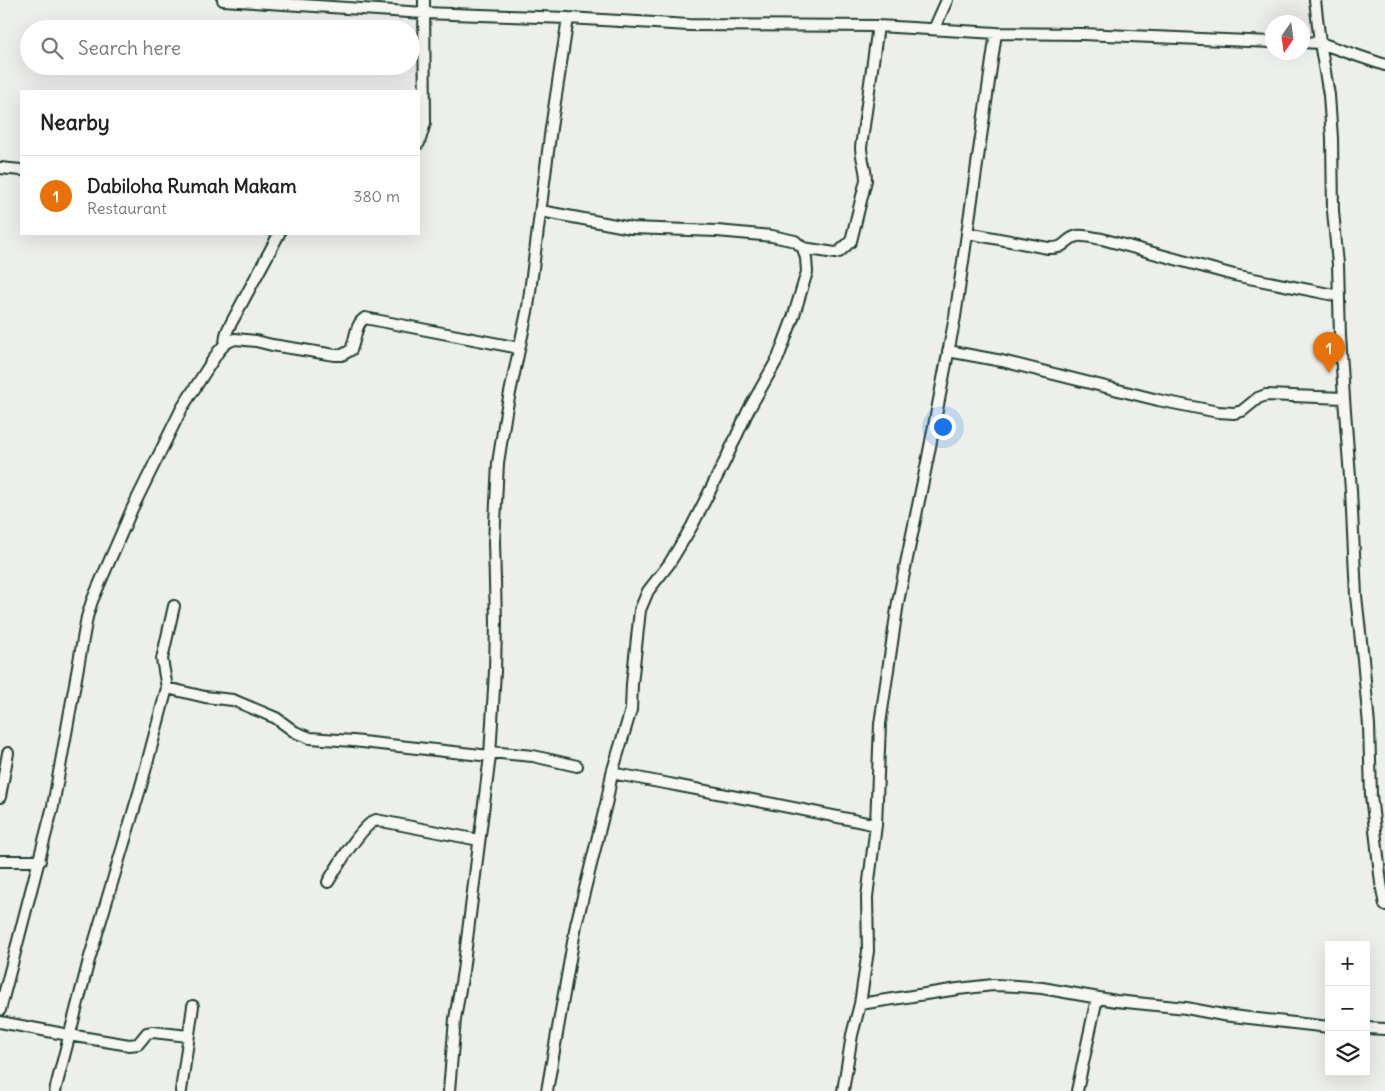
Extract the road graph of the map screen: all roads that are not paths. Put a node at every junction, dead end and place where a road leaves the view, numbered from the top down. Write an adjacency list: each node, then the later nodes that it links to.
1 (223, 0): 5 (street)
2 (424, 0): 7 (street)
3 (947, 0): 10 (street)
4 (1315, 0): 14 (street)
5 (282, 2): 6 (street)
6 (348, 5): 7 (street)
7 (424, 13): 8 (street); 16 (street)
8 (568, 18): 9 (street); 19 (street)
9 (878, 26): 10 (street); 22 (street)
10 (934, 29): 11 (street)
11 (996, 33): 12 (street); 20 (street)
12 (1265, 42)
13 (1310, 42): 14 (street)
14 (1320, 43): 15 (street); 23 (street)
15 (1385, 65)
16 (420, 140)
17 (0, 168): 18 (street)
18 (20, 170)
19 (541, 211): 22 (street); 25 (street)
20 (967, 233): 23 (street); 26 (street)
21 (278, 235): 24 (street)
22 (803, 248): 33 (street)
23 (1339, 296): 27 (street)
24 (225, 344): 25 (street); 37 (street)
25 (519, 348): 31 (street)
26 (948, 351): 27 (street); 35 (street)
27 (1344, 398): 40 (street)
28 (174, 606): 29 (street)
29 (167, 688): 31 (street); 51 (street)
30 (8, 753): 34 (street)
31 (490, 754): 32 (street); 36 (street)
32 (577, 766)
33 (612, 772): 35 (street); 56 (street)
34 (0, 797)
35 (876, 826): 44 (street)
36 (479, 840): 39 (street); 55 (street)
37 (40, 861): 38 (street); 42 (street)
38 (0, 862)
39 (328, 882)
40 (1385, 905)
41 (0, 963): 42 (street)
42 (11, 965): 46 (street)
43 (1097, 998): 44 (street); 48 (street); 58 (street)
44 (860, 1004): 57 (street)
45 (193, 1006): 52 (street)
46 (0, 1010)
47 (0, 1022): 51 (street)
48 (1325, 1027)
49 (1370, 1028): 50 (street)
50 (1385, 1029)
51 (69, 1035): 52 (street); 53 (street)
52 (188, 1036): 54 (street)
53 (54, 1091)
54 (181, 1091)
55 (452, 1091)
56 (547, 1091)
57 (843, 1091)
58 (1077, 1091)

